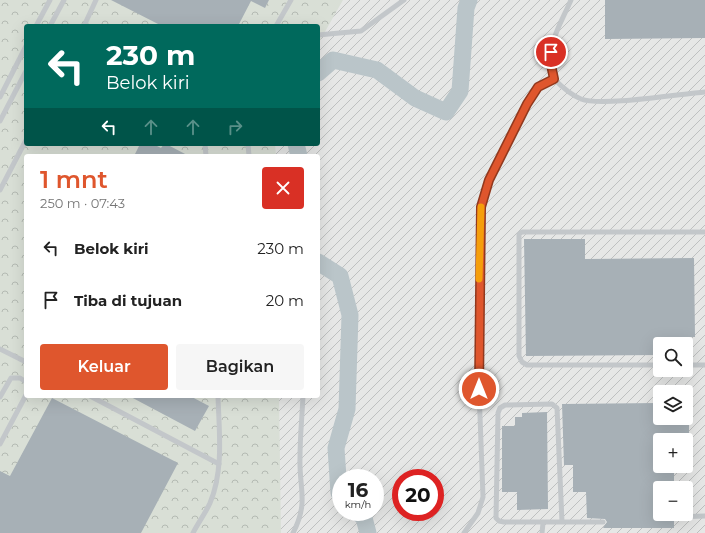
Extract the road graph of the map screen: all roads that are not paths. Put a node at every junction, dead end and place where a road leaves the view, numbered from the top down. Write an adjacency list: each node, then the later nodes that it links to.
1 (50, 0): 7 (lane)
2 (64, 0): 8 (lane)
3 (96, 0): 9 (lane)
4 (291, 0): 10 (lane)
5 (404, 0): 11 (lane)
6 (571, 0): 14 (lane)
7 (37, 24)
8 (51, 24)
9 (85, 24)
10 (277, 24)
11 (320, 35)
12 (24, 50): 16 (lane)
13 (24, 75): 17 (lane)
14 (554, 79): 15 (lane); 41 (lane)
15 (705, 92)
16 (0, 96)
17 (0, 121)
18 (24, 144): 19 (lane)
19 (0, 190)
20 (705, 232): 23 (lane)
21 (0, 349): 22 (lane)
22 (24, 361)
23 (653, 364)
24 (693, 364): 25 (lane)
25 (705, 364)
26 (24, 381): 27 (lane)
27 (0, 397)
28 (24, 398): 32 (lane)
29 (94, 398): 33 (lane)
30 (218, 398): 33 (lane)
31 (303, 398): 40 (lane)
32 (0, 444)
33 (219, 464): 39 (lane)
34 (693, 516): 35 (lane)
35 (705, 516)
36 (562, 522): 37 (lane); 38 (lane); 38 (lane)
37 (603, 522)
38 (543, 523): 42 (lane)
39 (193, 533)
40 (293, 533)
41 (464, 533)
42 (542, 533)

